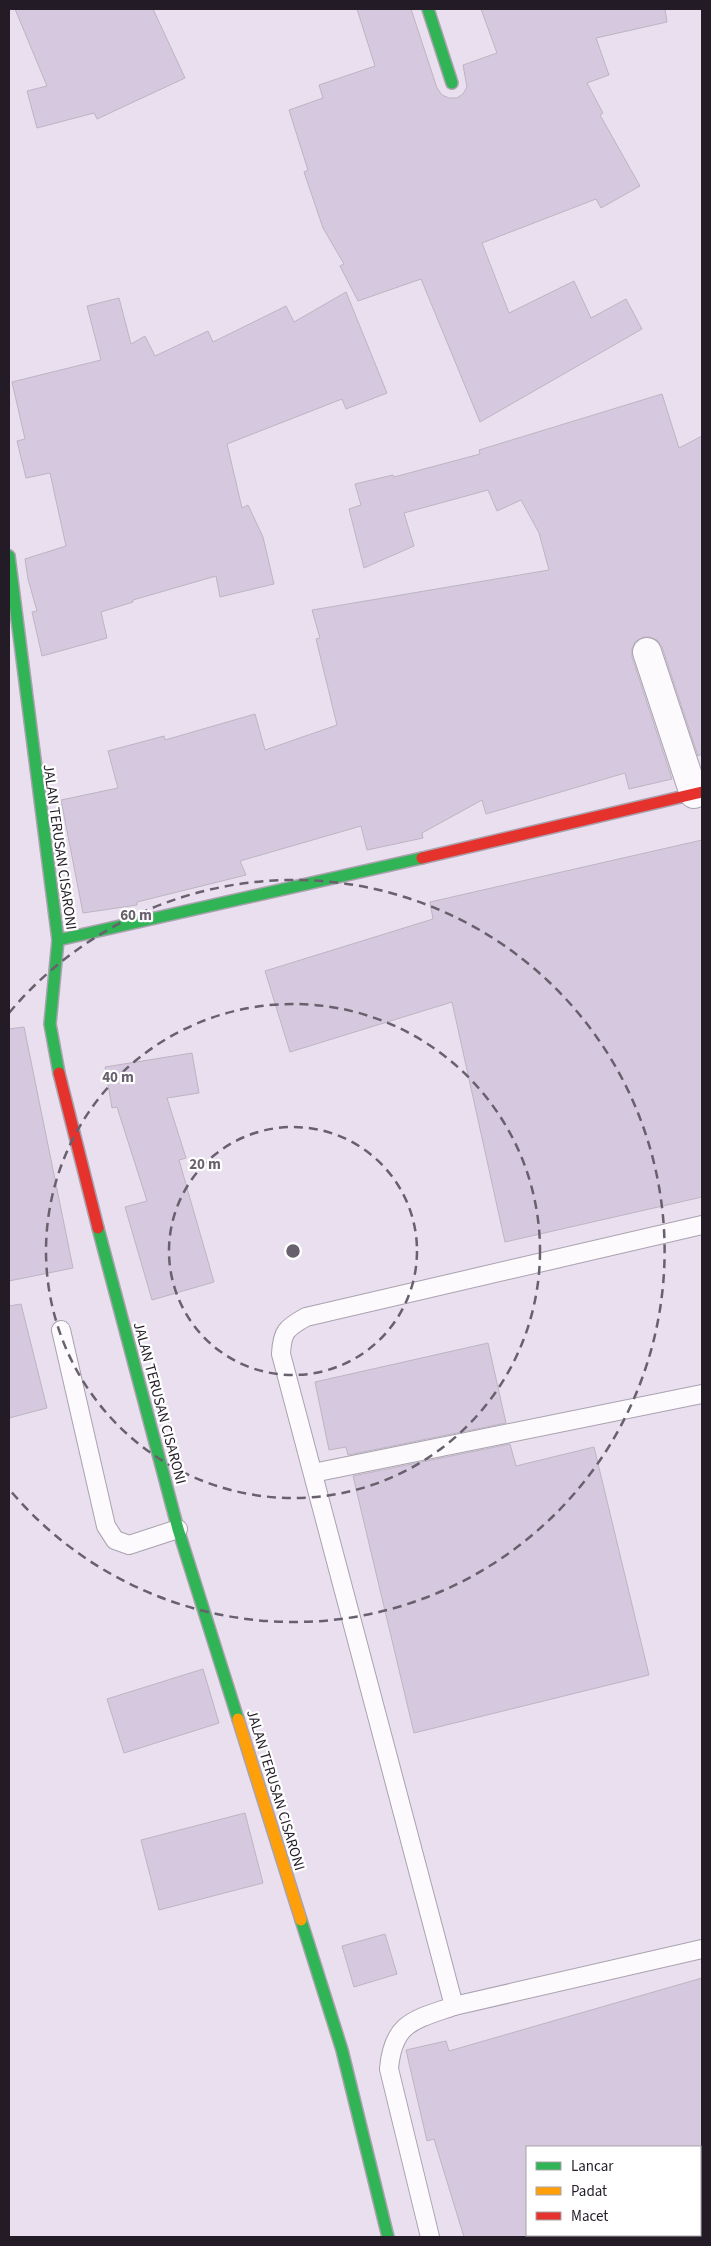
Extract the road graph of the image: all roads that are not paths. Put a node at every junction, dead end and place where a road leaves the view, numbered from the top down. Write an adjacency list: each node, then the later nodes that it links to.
1 (428, 9): 2 (street)
2 (452, 83)
3 (9, 556): 6 (street, JALAN TERUSAN CISARONI)
4 (647, 652): 5 (street)
5 (698, 793): 6 (street)
6 (58, 940): 11 (street, JALAN TERUSAN CISARONI)
7 (702, 1225): 10 (lane)
8 (61, 1330): 11 (lane)
9 (702, 1394): 10 (lane)
10 (313, 1473): 13 (lane)
11 (178, 1529): 14 (street, JALAN TERUSAN CISARONI)
12 (702, 1949): 13 (lane)
13 (454, 2006): 15 (lane)
14 (388, 2237)
15 (430, 2237)

